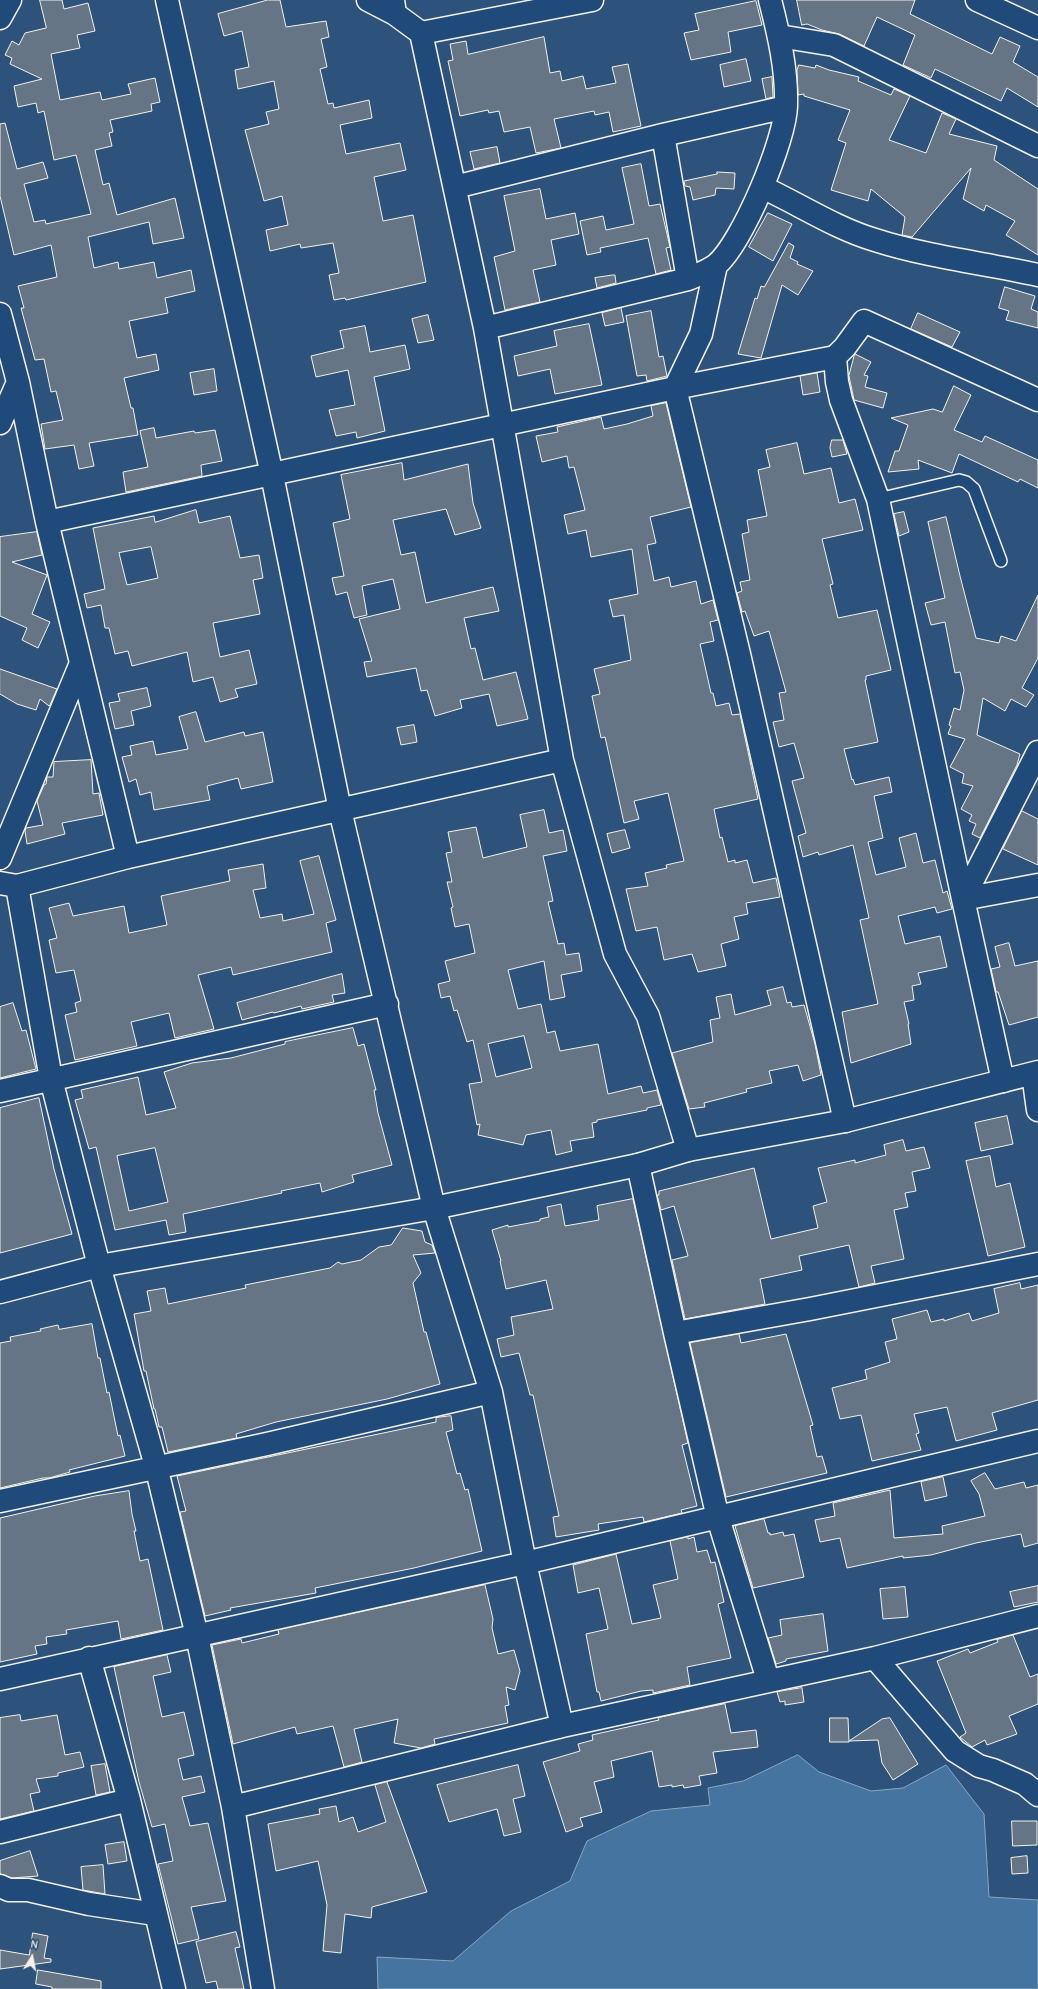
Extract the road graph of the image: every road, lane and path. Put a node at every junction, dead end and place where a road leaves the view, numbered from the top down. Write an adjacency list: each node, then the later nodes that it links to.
1 (10, 0): 8 (street)
2 (167, 0): 28 (street)
3 (368, 0): 7 (street)
4 (592, 0): 10 (street)
5 (770, 0): 11 (street)
6 (977, 0): 9 (street)
7 (394, 7): 10 (street)
8 (0, 18)
9 (1038, 28)
10 (421, 33): 15 (street)
11 (779, 36): 12 (street); 14 (street)
12 (786, 107): 13 (street); 16 (street)
13 (663, 135): 15 (street); 19 (street)
14 (1038, 146)
15 (455, 187): 21 (street)
16 (762, 187): 17 (street); 18 (street)
17 (716, 266): 19 (street); 24 (street)
18 (1038, 275)
19 (688, 279): 21 (street)
20 (0, 314): 23 (street)
21 (485, 328): 27 (street)
22 (835, 357): 24 (street); 25 (street); 29 (street)
23 (18, 382): 26 (street); 30 (street)
24 (675, 388): 27 (street); 47 (street)
25 (1038, 400)
26 (0, 423)
27 (502, 425): 28 (street); 34 (street)
28 (272, 475): 30 (street); 35 (street)
29 (878, 499): 31 (lane); 40 (street)
30 (47, 522): 32 (street)
31 (1000, 561)
32 (81, 663): 36 (street); 37 (street)
33 (1038, 752): 40 (street)
34 (562, 760): 35 (street); 48 (street)
35 (340, 810): 36 (street); 41 (street)
36 (128, 857): 38 (street)
37 (0, 858)
38 (4, 884): 43 (street)
39 (1038, 885): 40 (street)
40 (963, 899): 44 (street)
41 (387, 1004): 43 (street); 50 (street)
42 (1035, 1073): 44 (street); 46 (street)
43 (51, 1079): 45 (street); 52 (street)
44 (1003, 1081): 47 (street)
45 (0, 1091)
46 (1038, 1110)
47 (845, 1121): 48 (street)
48 (688, 1150): 49 (street)
49 (638, 1165): 50 (street); 54 (street)
50 (434, 1208): 52 (street); 55 (street)
51 (1038, 1264): 54 (street)
52 (99, 1266): 53 (street); 57 (street)
53 (0, 1292)
54 (674, 1333): 59 (street)
55 (491, 1392): 57 (street); 60 (street)
56 (1038, 1441): 59 (street)
57 (156, 1466): 58 (street); 62 (street)
58 (0, 1501)
59 (718, 1518): 60 (street); 66 (street)
60 (525, 1563): 62 (street); 67 (street)
61 (1038, 1616): 64 (street)
62 (197, 1636): 63 (street); 70 (street)
63 (89, 1658): 65 (street); 69 (street)
64 (875, 1658): 66 (street); 68 (street)
65 (0, 1679)
66 (768, 1680): 67 (street)
67 (562, 1726): 70 (street)
68 (1038, 1795)
69 (129, 1800): 71 (street); 73 (street)
70 (233, 1807): 75 (street)
71 (0, 1832)
72 (0, 1886): 73 (street)
73 (155, 1914): 74 (street)
74 (174, 1989)
75 (263, 1989)

